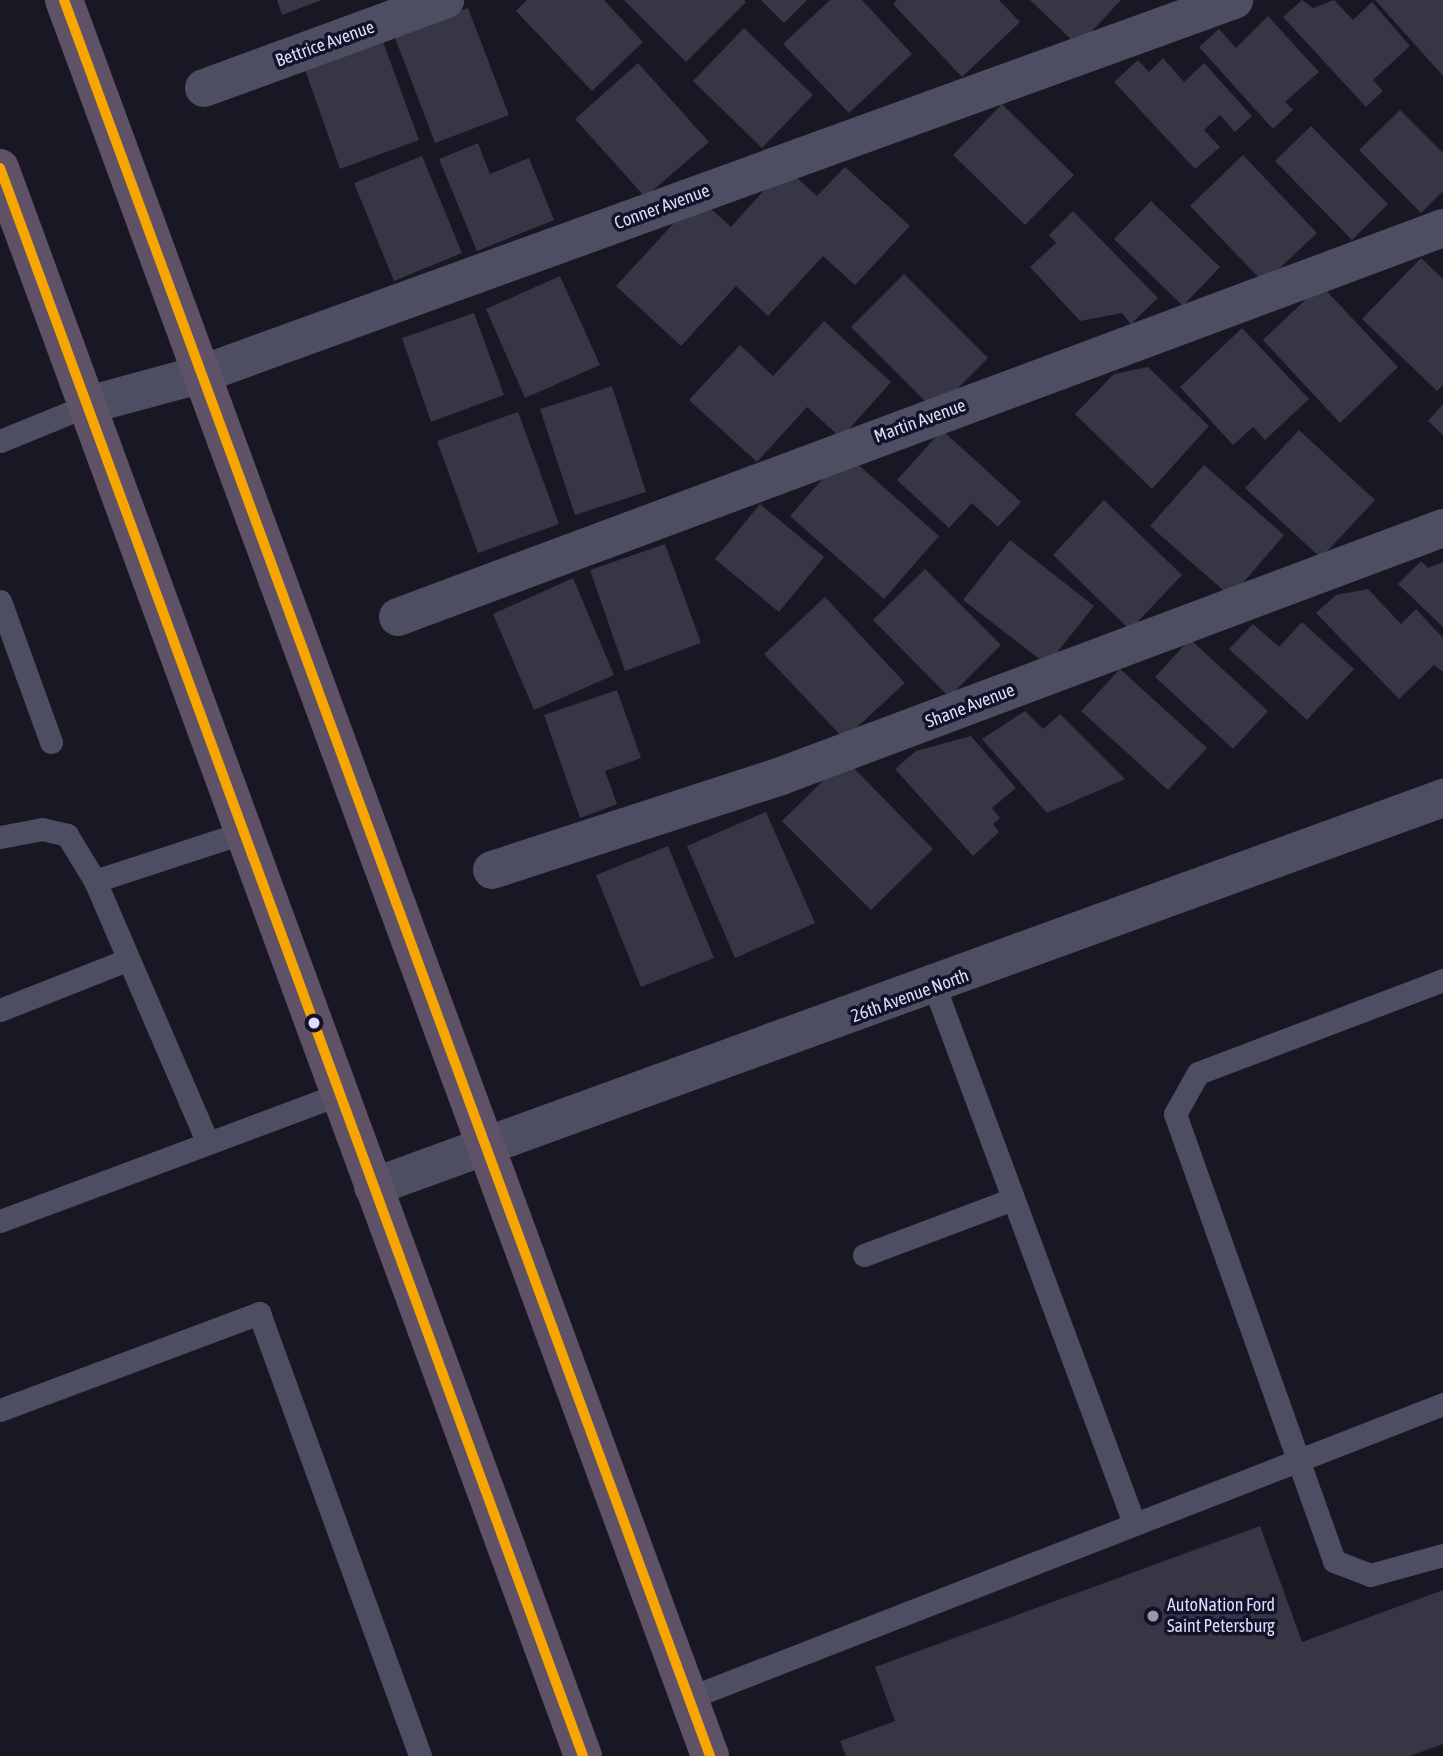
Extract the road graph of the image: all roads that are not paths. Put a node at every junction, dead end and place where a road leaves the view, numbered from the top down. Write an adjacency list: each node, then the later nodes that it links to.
1 (64, 0): 7 (highway)
2 (446, 0): 4 (street, Bettrice Avenue)
3 (1234, 0): 7 (street, Conner Avenue)
4 (204, 88)
5 (0, 168): 8 (highway)
6 (1443, 228): 12 (street, Martin Avenue)
7 (202, 374): 8 (street, Conner Avenue); 25 (highway)
8 (88, 405): 9 (lane); 15 (highway)
9 (0, 441)
10 (1443, 528): 17 (street, Shane Avenue)
11 (0, 601): 13 (lane)
12 (398, 617)
13 (51, 742)
14 (1443, 798): 21 (street, 26th Avenue North)
15 (245, 832): 18 (lane); 23 (highway)
16 (0, 837): 18 (lane)
17 (492, 870)
18 (95, 881): 19 (lane)
19 (127, 960): 22 (lane); 24 (lane)
20 (1443, 980): 32 (lane)
21 (935, 988): 25 (street, 26th Avenue North); 27 (lane)
22 (0, 1010)
23 (339, 1094): 24 (lane); 26 (highway)
24 (208, 1143): 28 (lane)
25 (487, 1147): 26 (street, 26th Avenue North); 35 (highway)
26 (373, 1187): 37 (highway)
27 (1013, 1199): 29 (lane); 33 (lane)
28 (0, 1221)
29 (864, 1255)
30 (1443, 1404): 32 (lane)
31 (0, 1410): 36 (lane)
32 (1298, 1459): 33 (lane); 34 (lane)
33 (1134, 1523): 35 (lane)
34 (1443, 1555)
35 (689, 1698): 38 (highway)
36 (420, 1756)
37 (583, 1756)
38 (710, 1756)

